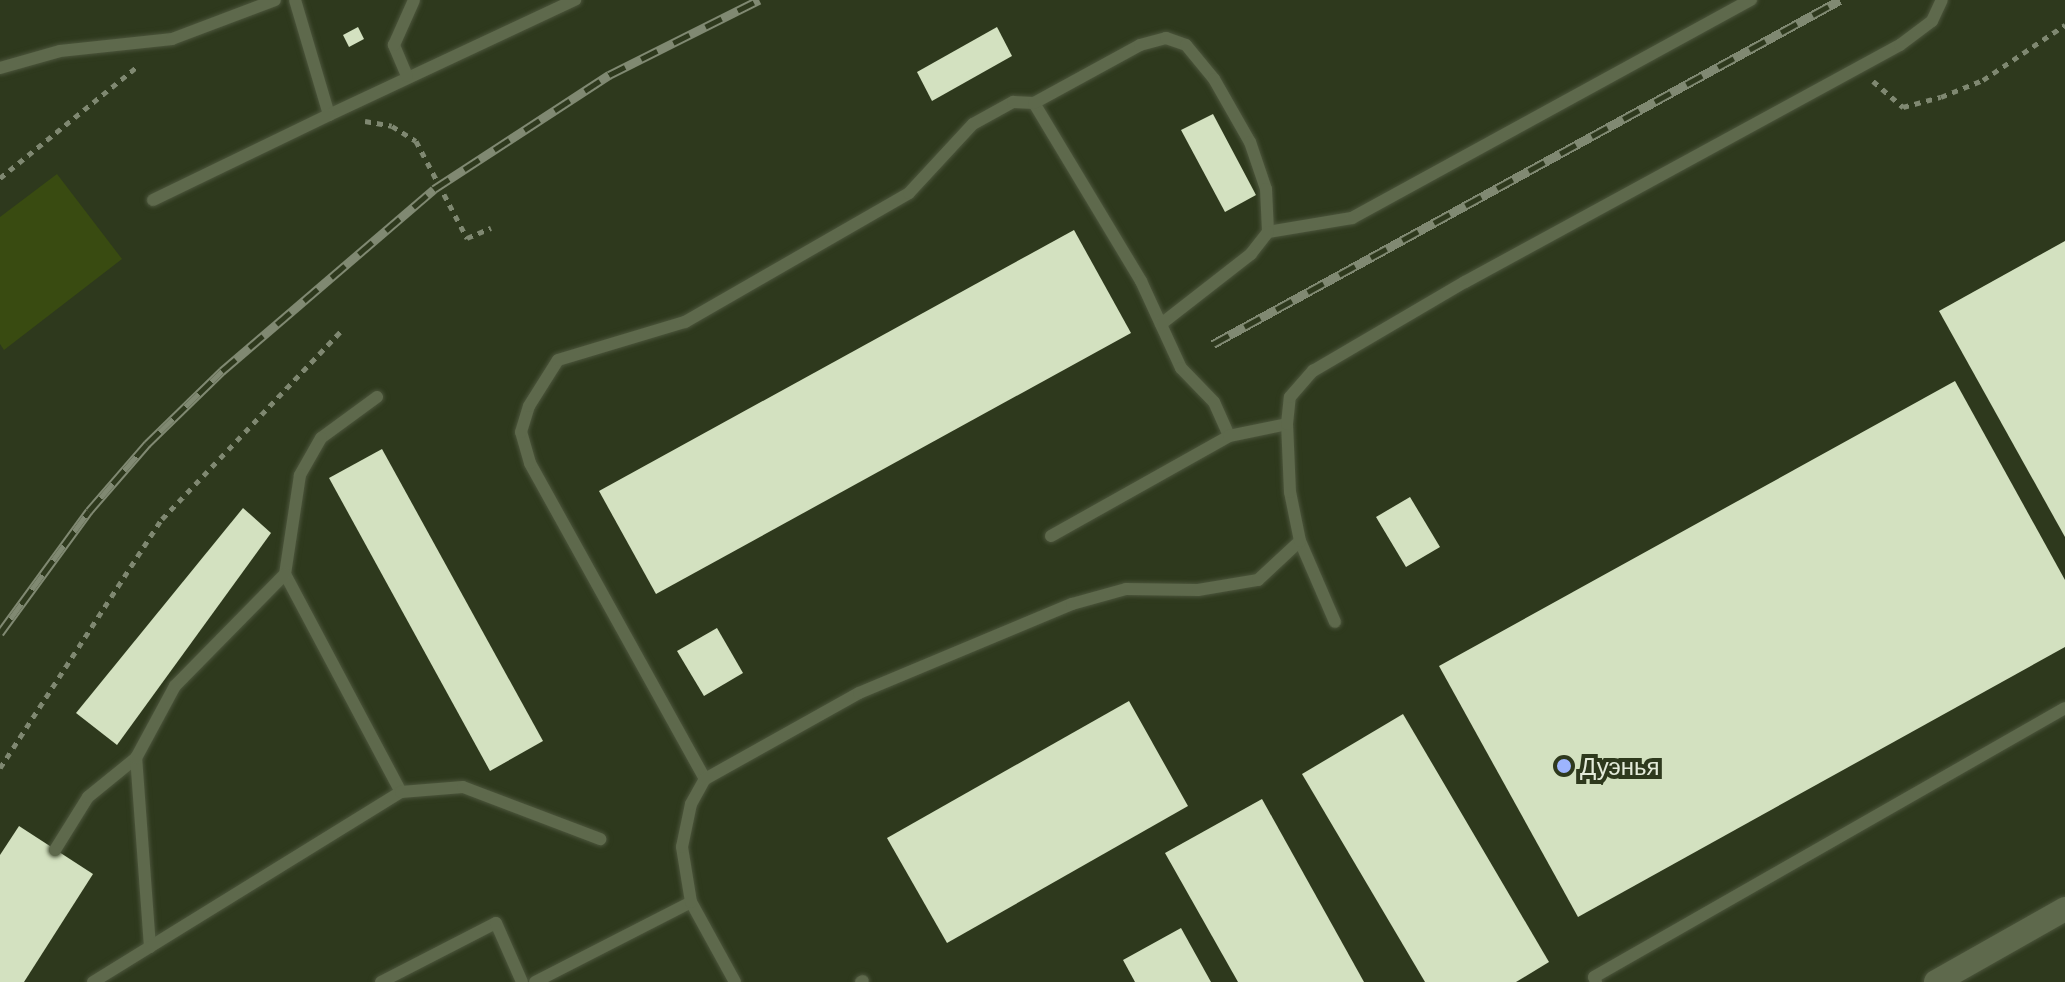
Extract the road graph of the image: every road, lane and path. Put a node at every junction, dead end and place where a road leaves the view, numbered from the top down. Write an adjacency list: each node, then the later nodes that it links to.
1 (275, 0): 8 (lane)
2 (295, 0): 13 (lane)
3 (414, 0): 11 (lane)
4 (575, 0): 11 (lane)
5 (1751, 0): 18 (lane)
6 (1942, 0): 9 (lane)
7 (2065, 25): 9 (path)
8 (172, 39): 10 (lane); 15 (path)
9 (1857, 67): 22 (lane)
10 (0, 68)
11 (407, 76): 13 (lane)
12 (1034, 103): 18 (lane); 19 (lane); 31 (lane)
13 (329, 115): 16 (lane)
14 (392, 126): 17 (path)
15 (0, 178)
16 (153, 200)
17 (491, 228)
18 (1268, 232): 19 (lane)
19 (1161, 324): 23 (lane)
20 (343, 329): 30 (path)
21 (377, 397): 26 (lane)
22 (1287, 424): 23 (lane); 25 (lane)
23 (1229, 436): 24 (lane)
24 (1051, 536)
25 (1300, 541): 27 (lane); 31 (lane)
26 (285, 574): 29 (lane); 32 (lane)
27 (1335, 622)
28 (2065, 708): 43 (lane)
29 (136, 758): 34 (lane); 37 (lane)
30 (0, 768)
31 (705, 779): 35 (lane)
32 (401, 792): 33 (lane); 37 (lane)
33 (600, 839)
34 (55, 850)
35 (691, 902): 41 (lane); 42 (lane)
36 (2065, 909): 44 (street)
37 (150, 947): 38 (lane)
38 (93, 982)
39 (381, 982): 40 (lane)
40 (522, 982)
41 (535, 982)
42 (735, 982)
43 (1596, 982)
44 (1936, 982)

